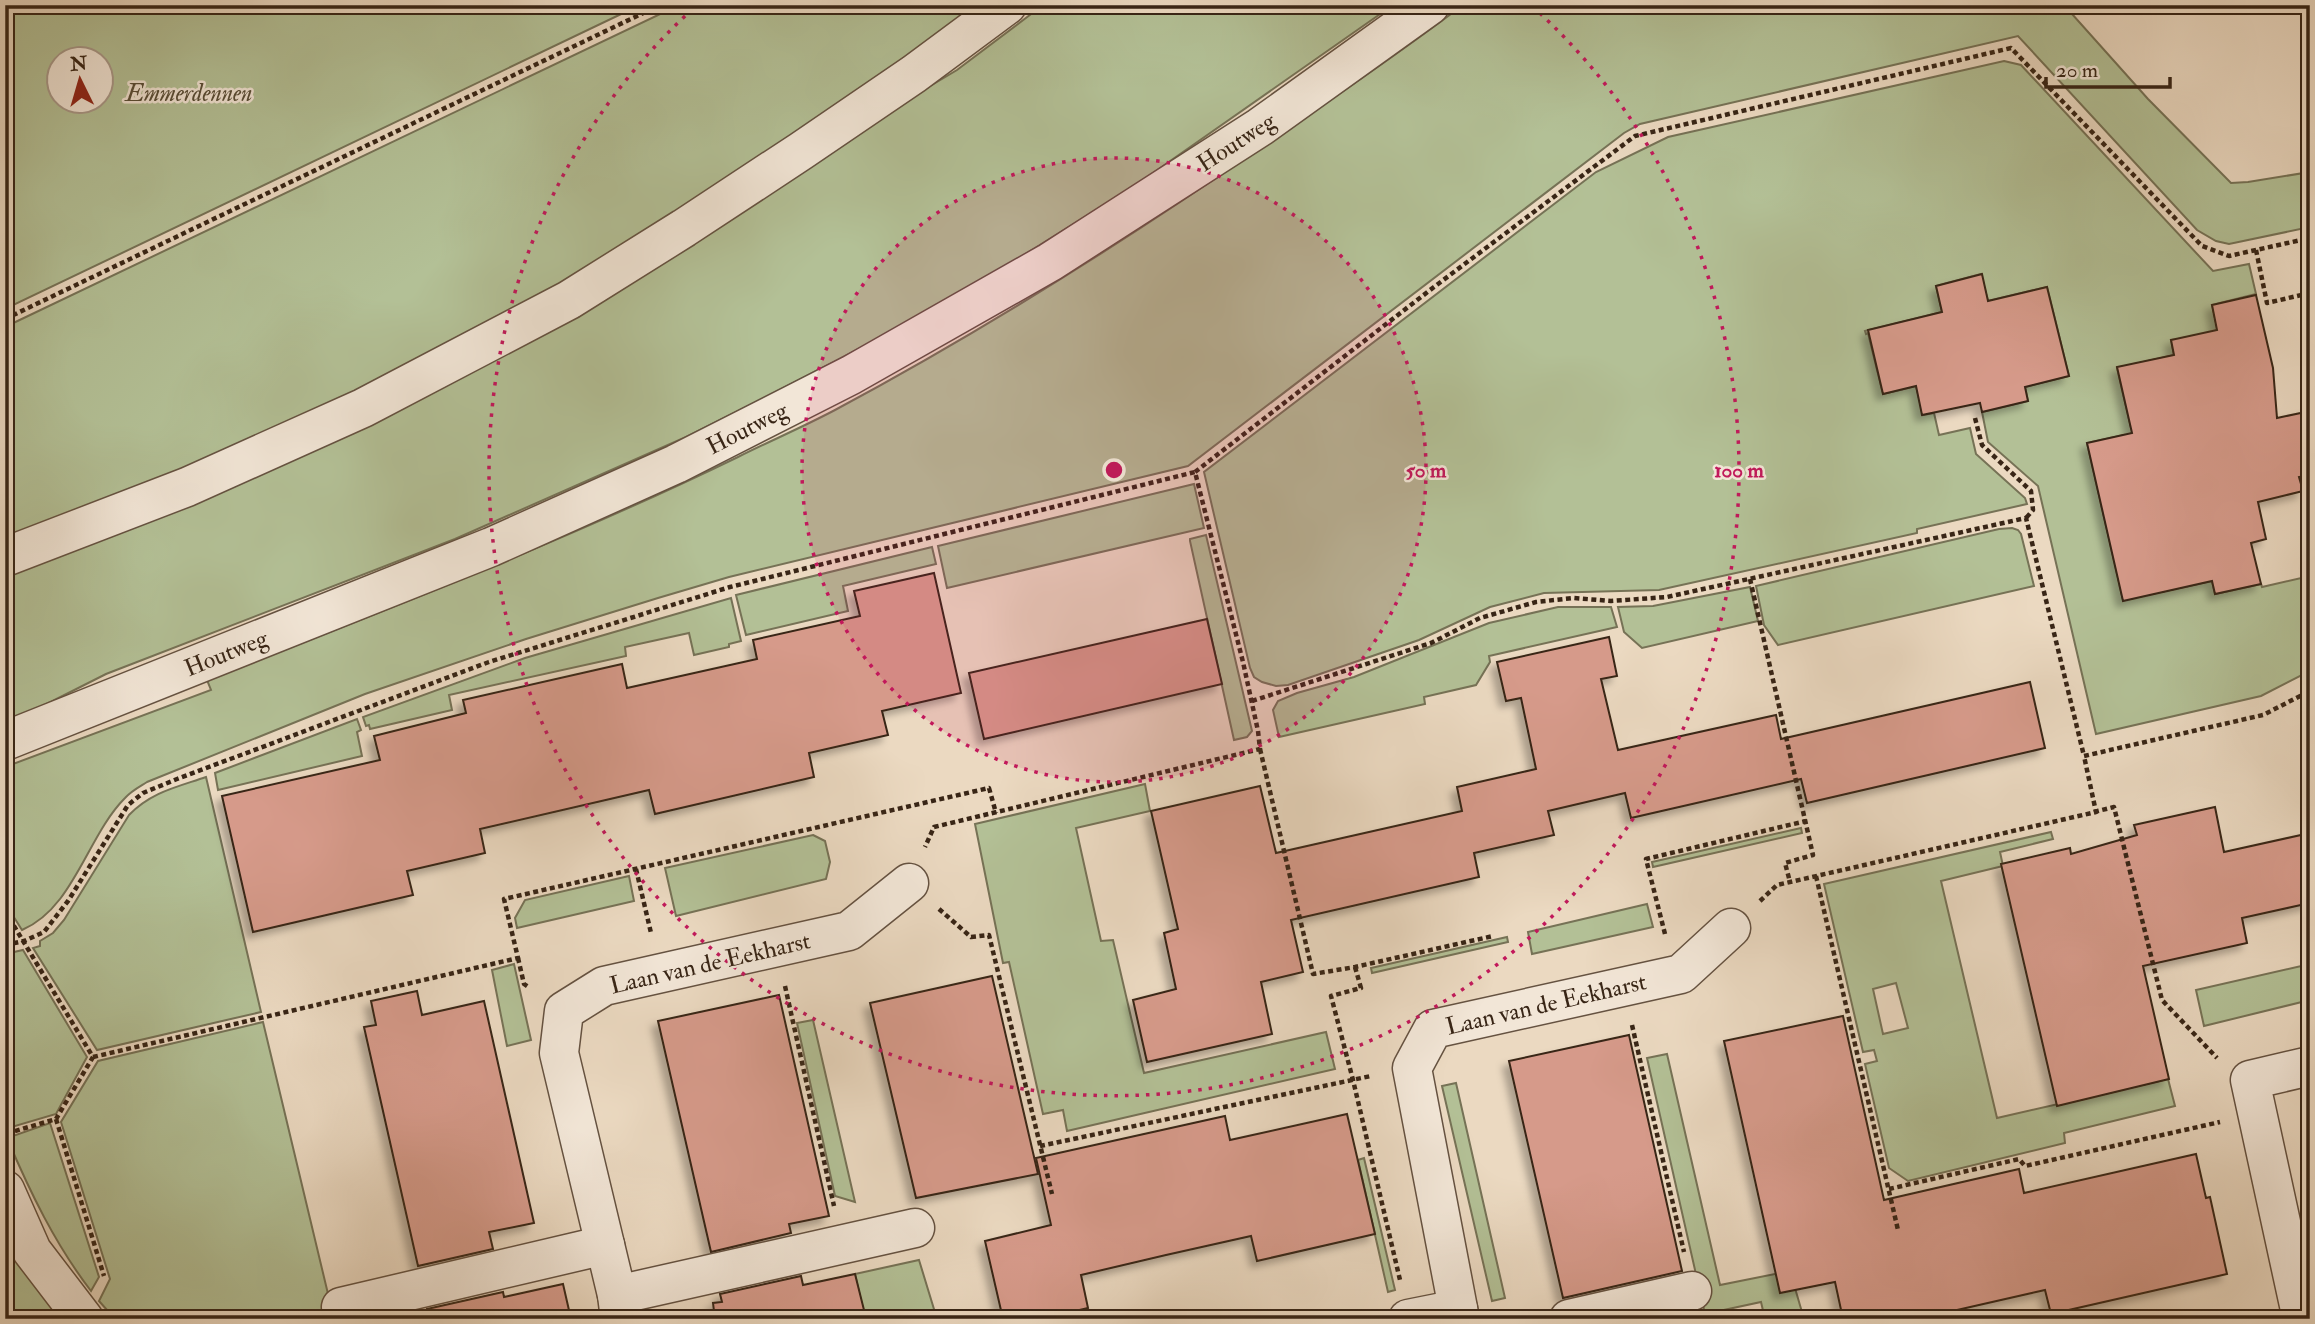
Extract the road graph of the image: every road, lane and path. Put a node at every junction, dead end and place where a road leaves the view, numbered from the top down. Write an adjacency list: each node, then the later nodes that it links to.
1 (660, 5): 7 (path)
2 (1007, 5): 11 (street)
3 (1430, 5): 15 (street, Houtweg)
4 (2310, 238): 5 (path)
5 (2256, 250): 6 (path); 9 (path)
6 (2310, 293)
7 (5, 318)
8 (1975, 418): 10 (path)
9 (1195, 472): 14 (path); 28 (path)
10 (2026, 518): 12 (path); 17 (path)
11 (5, 557)
12 (1750, 579): 14 (path); 20 (path)
13 (2310, 691): 17 (path)
14 (1252, 701): 16 (path)
15 (5, 741)
16 (1259, 749): 18 (path); 31 (path)
17 (2084, 756): 19 (path)
18 (996, 813): 21 (path); 24 (path)
19 (2089, 813): 22 (path); 39 (path)
20 (1806, 821): 23 (path); 33 (path)
21 (636, 869): 32 (path); 35 (path)
22 (1816, 876): 23 (path); 44 (path)
23 (1790, 882): 26 (path)
24 (909, 883): 30 (street, Laan van de Eekharst); 42 (path)
25 (5, 911): 28 (path)
26 (1731, 928): 33 (street, Laan van de Eekharst)
27 (1493, 936): 31 (path)
28 (24, 941): 29 (path); 35 (path)
29 (5, 945)
30 (776, 947): 32 (street, Laan van de Eekharst); 46 (path)
31 (1355, 967): 38 (path)
32 (661, 974): 49 (street, Laan van de Eekharst)
33 (1675, 975): 34 (street, Laan van de Eekharst)
34 (1623, 986): 37 (street, Laan van de Eekharst); 51 (path)
35 (93, 1057): 40 (path)
36 (2310, 1066): 39 (street)
37 (1412, 1068): 38 (path); 54 (street)
38 (1353, 1080): 42 (path); 56 (path)
39 (2254, 1097): 44 (path); 58 (street)
40 (56, 1119): 41 (path); 50 (path)
41 (5, 1134)
42 (1040, 1146): 45 (path)
43 (5, 1189): 55 (street)
44 (1889, 1189): 48 (path)
45 (1052, 1194)
46 (836, 1216)
47 (915, 1228): 53 (street)
48 (1898, 1230)
49 (605, 1245): 52 (street); 53 (street, Laan van de Eekharst)
50 (105, 1279)
51 (1692, 1291): 57 (street)
52 (341, 1307)
53 (618, 1307)
54 (1459, 1314): 56 (street)
55 (84, 1319)
56 (1408, 1319)
57 (1569, 1319)
58 (2302, 1319)

